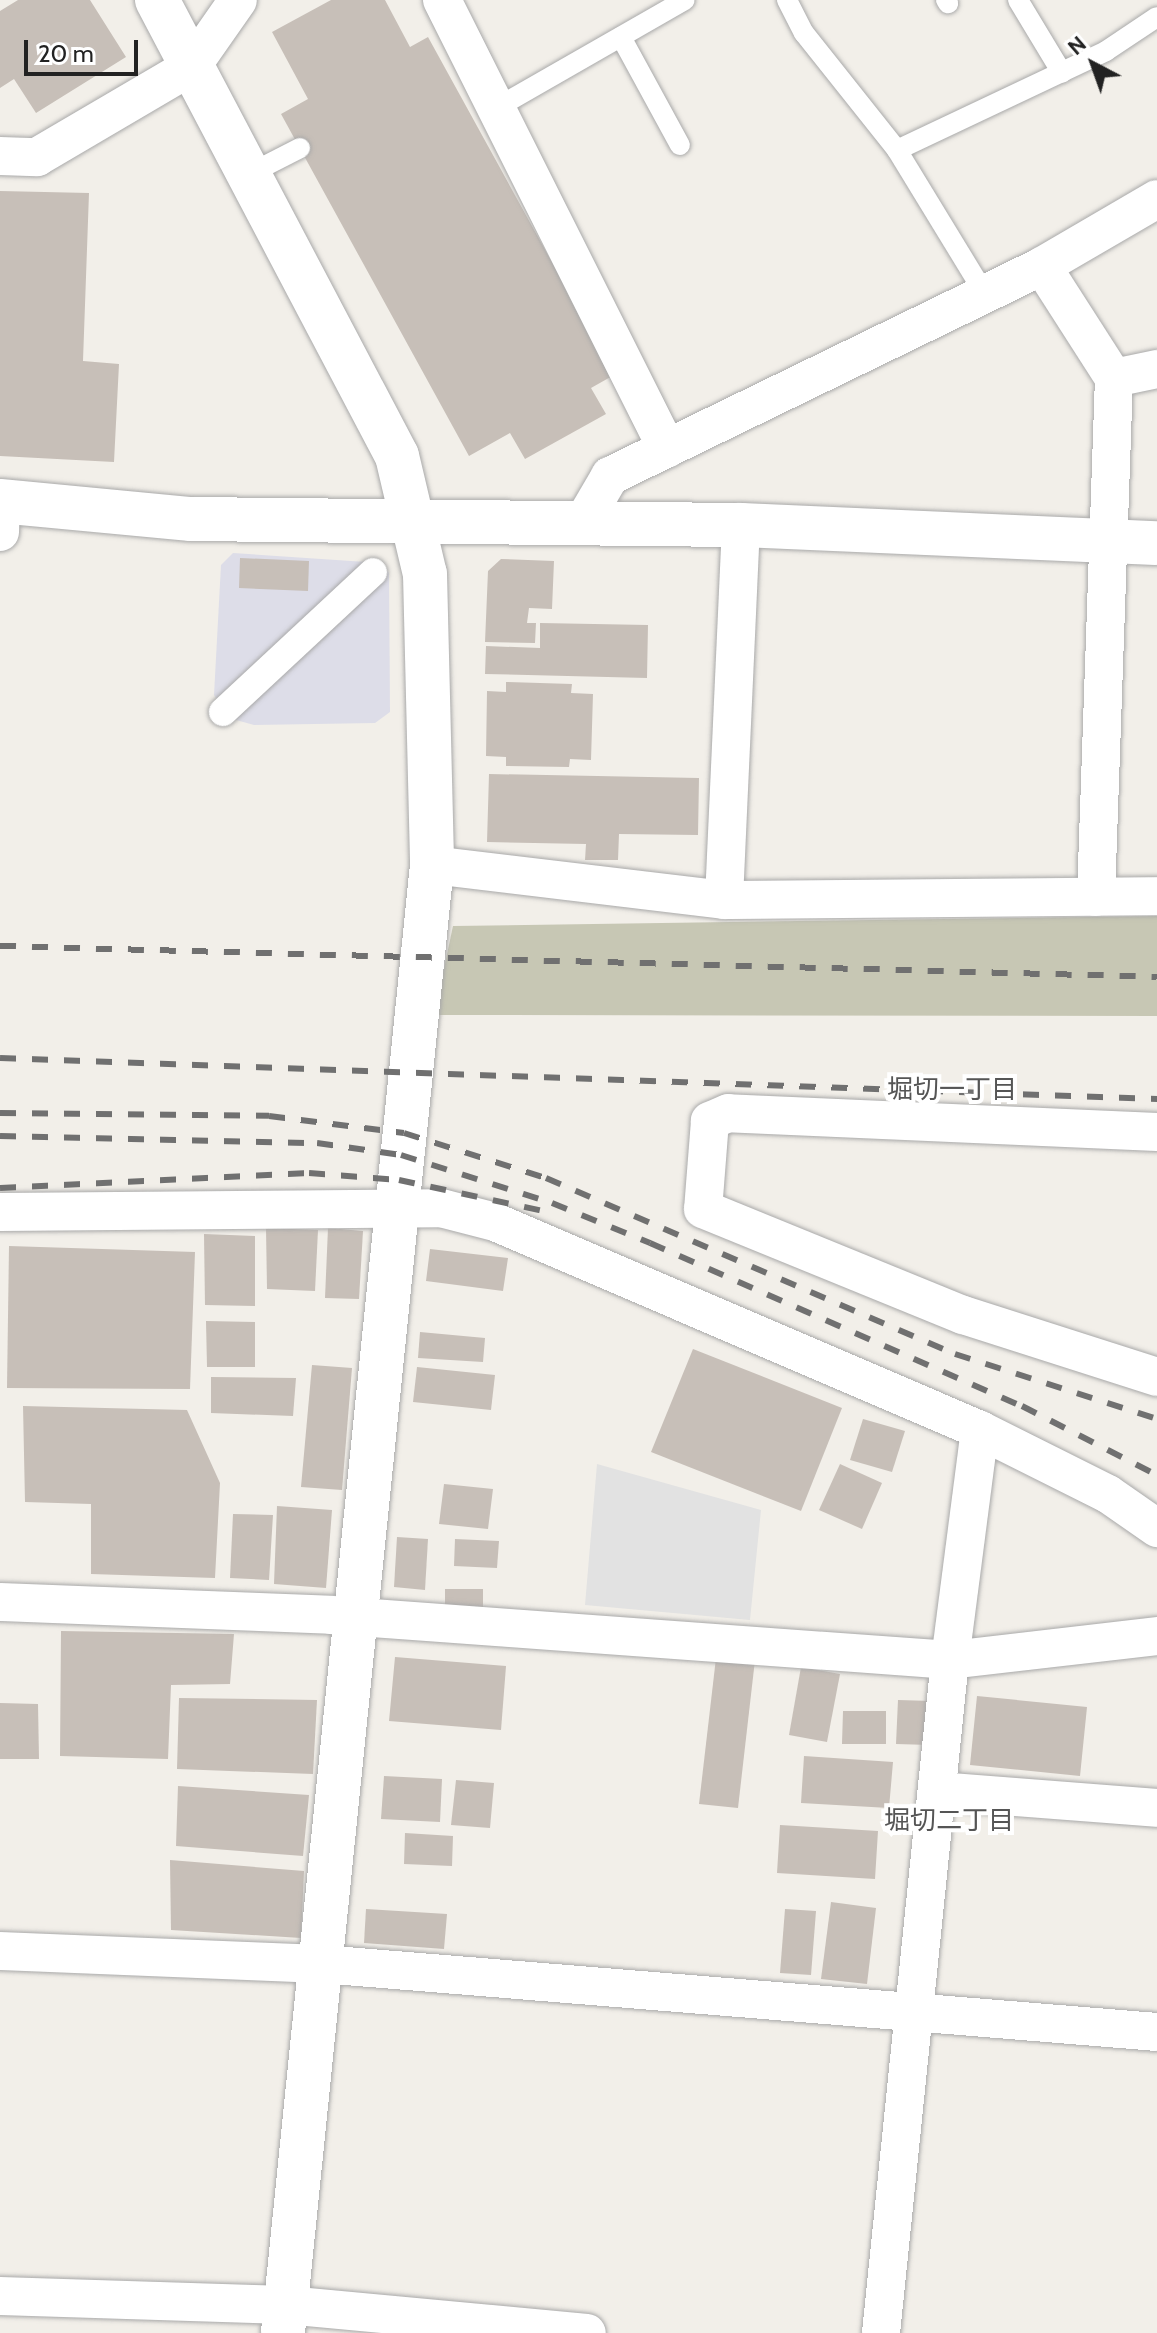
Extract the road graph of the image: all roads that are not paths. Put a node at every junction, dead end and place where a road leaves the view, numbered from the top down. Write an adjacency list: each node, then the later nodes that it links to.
1 (157, 0): 9 (street)
2 (238, 0): 9 (street)
3 (442, 0): 11 (street)
4 (787, 0): 14 (lane)
5 (1018, 0): 10 (lane)
6 (675, 2): 8 (lane)
7 (1157, 17): 10 (lane)
8 (621, 37): 11 (lane); 12 (lane)
9 (192, 66): 15 (street); 16 (street)
10 (1062, 73): 14 (lane)
11 (498, 107): 22 (street)
12 (680, 145)
13 (300, 148): 16 (lane)
14 (897, 150): 19 (lane)
15 (0, 156)
16 (251, 173): 24 (street)
17 (1157, 199): 18 (street)
18 (1042, 266): 19 (street); 21 (street)
19 (983, 291): 22 (street)
20 (1157, 369): 21 (street)
21 (1114, 378): 28 (street)
22 (667, 449): 25 (street)
23 (0, 501): 24 (street); 27 (street)
24 (416, 520): 25 (street); 32 (street)
25 (582, 524): 26 (street)
26 (741, 525): 28 (street); 35 (street)
27 (0, 532)
28 (1108, 540): 29 (street); 34 (street)
29 (1157, 543)
30 (373, 572): 31 (street)
31 (223, 712)
32 (432, 865): 35 (street); 37 (street)
33 (1157, 896): 34 (street)
34 (1096, 897): 35 (street)
35 (724, 900)
36 (1157, 1132): 39 (street)
37 (396, 1209): 38 (street); 40 (street); 43 (street)
38 (0, 1212)
39 (1157, 1377)
40 (980, 1430): 41 (street); 45 (street)
41 (1157, 1528)
42 (0, 1602): 43 (street)
43 (358, 1617): 45 (street); 49 (street)
44 (1157, 1636): 45 (street)
45 (950, 1660): 46 (street)
46 (937, 1791): 47 (street); 50 (street)
47 (1157, 1808)
48 (0, 1951): 49 (street)
49 (321, 1964): 50 (street); 53 (street)
50 (917, 2012): 51 (street); 55 (street)
51 (1157, 2032)
52 (0, 2296): 53 (street)
53 (284, 2319): 54 (street)
54 (587, 2333)
55 (881, 2333)

